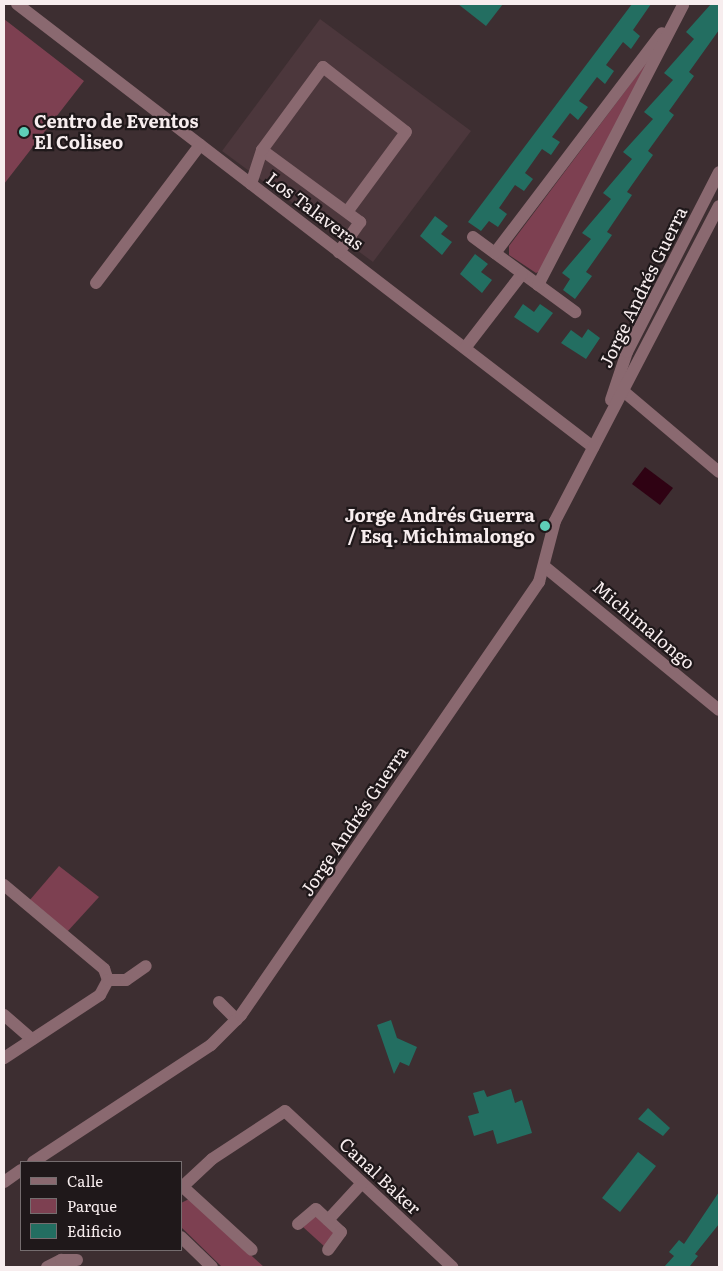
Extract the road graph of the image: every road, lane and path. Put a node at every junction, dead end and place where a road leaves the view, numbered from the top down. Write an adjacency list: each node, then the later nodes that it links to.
1 (17, 4): 2 (street, Los Talaveras)
2 (200, 145): 5 (street, Los Talaveras); 12 (street)
3 (262, 150): 5 (street); 7 (street); 7 (street)
4 (719, 172): 17 (street, Jorge Andrés Guerra)
5 (251, 184): 9 (street, Los Talaveras)
6 (719, 206): 16 (street, Jorge Andrés Guerra)
7 (346, 212): 9 (street)
8 (473, 237): 10 (street)
9 (339, 252): 15 (street, Los Talaveras)
10 (495, 253): 11 (street); 13 (street)
11 (522, 274): 13 (street); 15 (street)
12 (96, 283)
13 (538, 286): 14 (street)
14 (575, 312)
15 (465, 348): 18 (street, Los Talaveras)
16 (622, 390): 17 (street, Jorge Andrés Guerra); 19 (street)
17 (607, 420): 18 (street, Jorge Andrés Guerra)
18 (593, 447): 20 (street, Jorge Andrés Guerra)
19 (719, 472)
20 (545, 567): 21 (street, Michimalongo); 27 (street, Jorge Andrés Guerra)
21 (719, 710)
22 (4, 885): 24 (street)
23 (146, 966): 24 (street)
24 (108, 980): 28 (street)
25 (219, 1002): 27 (street)
26 (4, 1016): 28 (street)
27 (238, 1020): 30 (street, Jorge Andrés Guerra)
28 (32, 1039): 29 (street)
29 (4, 1058)
30 (35, 1161)
31 (20, 1171): 32 (street)
32 (4, 1182)
33 (362, 1183): 34 (street, Canal Baker); 35 (street); 43 (street, Canal Baker)
34 (182, 1188): 38 (street)
35 (328, 1220): 36 (street); 39 (street)
36 (298, 1224)
37 (182, 1238): 42 (street)
38 (252, 1250)
39 (328, 1250)
40 (80, 1259): 41 (street)
41 (47, 1267)
42 (212, 1267)
43 (451, 1267)

